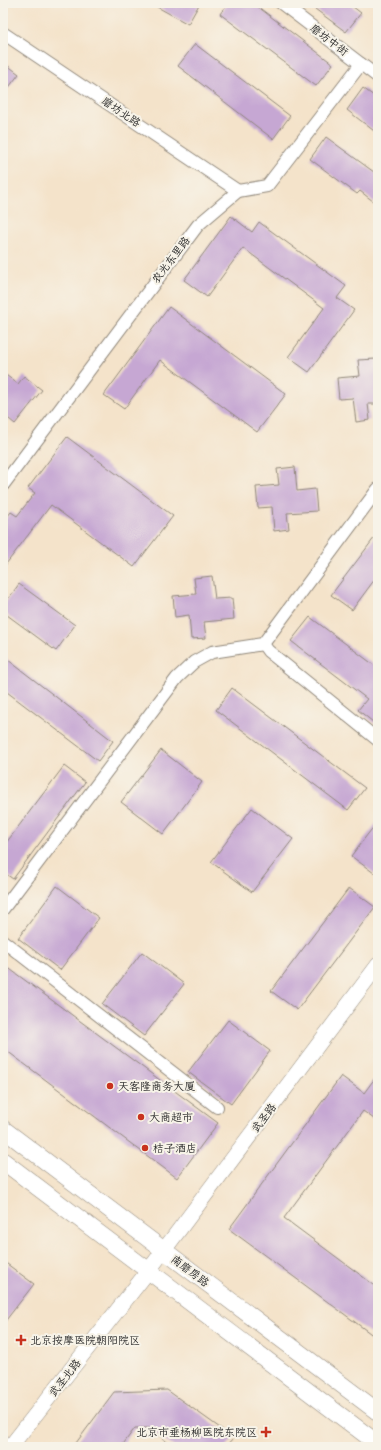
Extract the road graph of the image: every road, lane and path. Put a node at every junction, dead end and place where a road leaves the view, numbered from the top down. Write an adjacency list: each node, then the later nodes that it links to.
1 (281, 3): 3 (street, 磨坊中街)
2 (3, 33): 5 (street, 磨坊北路)
3 (361, 64): 4 (street, 磨坊中街); 5 (street)
4 (378, 77)
5 (238, 191): 6 (street, 农光东里路)
6 (3, 485)
7 (378, 489): 8 (street)
8 (263, 644): 9 (street); 10 (street)
9 (378, 740)
10 (3, 909)
11 (3, 941): 13 (street)
12 (378, 965): 16 (street, 武圣路)
13 (216, 1107)
14 (3, 1129): 16 (main road, 南磨房路)
15 (3, 1161): 17 (main road)
16 (164, 1251): 17 (street, 武圣路); 18 (main road, 南磨房路)
17 (149, 1270): 19 (main road); 20 (street, 武圣北路)
18 (378, 1412)
19 (378, 1444)
20 (10, 1447)

